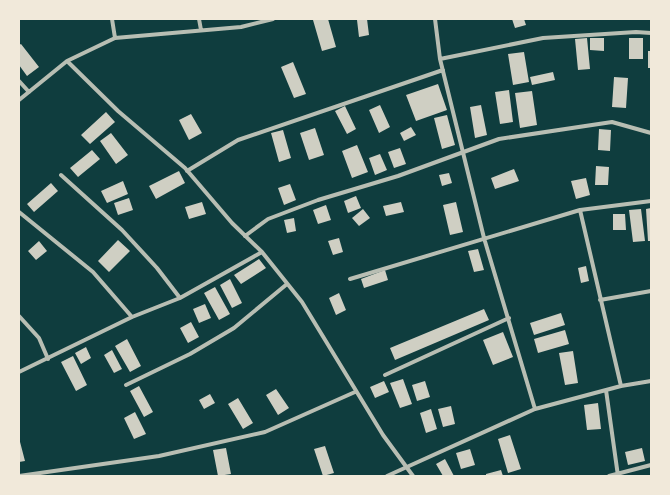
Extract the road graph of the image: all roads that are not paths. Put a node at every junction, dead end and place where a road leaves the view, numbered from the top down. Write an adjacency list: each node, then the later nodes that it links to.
1 (112, 19): 7 (street)
2 (199, 19): 5 (street)
3 (273, 19): 5 (street)
4 (434, 19): 8 (street)
5 (200, 30): 7 (street)
6 (651, 33): 8 (street)
7 (115, 38): 9 (street)
8 (440, 59): 10 (street)
9 (67, 61): 12 (street); 16 (street)
10 (443, 70): 15 (street); 16 (street)
11 (19, 81): 12 (street)
12 (29, 92): 13 (street)
13 (19, 100)
14 (651, 133): 15 (street)
15 (463, 153): 21 (street); 22 (street)
16 (187, 170): 21 (street)
17 (61, 175): 27 (street)
18 (651, 201): 19 (street)
19 (580, 210): 22 (street); 28 (street)
20 (19, 212): 30 (street)
21 (245, 236): 23 (street)
22 (484, 238): 24 (street); 31 (street)
23 (262, 252): 25 (street); 27 (street)
24 (350, 279)
25 (287, 284): 36 (street); 39 (street)
26 (651, 291): 28 (street)
27 (180, 298): 30 (street)
28 (600, 300): 37 (street)
29 (19, 316): 32 (street)
30 (132, 317): 32 (street)
31 (509, 318): 34 (street); 40 (street)
32 (48, 359): 33 (street)
33 (19, 372)
34 (385, 374)
35 (651, 381): 37 (street)
36 (126, 385)
37 (621, 386): 38 (street)
38 (606, 390): 40 (street); 43 (street)
39 (355, 392): 42 (street); 44 (street)
40 (535, 408): 42 (street)
41 (651, 465): 43 (street)
42 (407, 468): 45 (street); 46 (street)
43 (617, 474): 47 (street)
44 (19, 476)
45 (387, 476)
46 (413, 476)
47 (609, 476)

